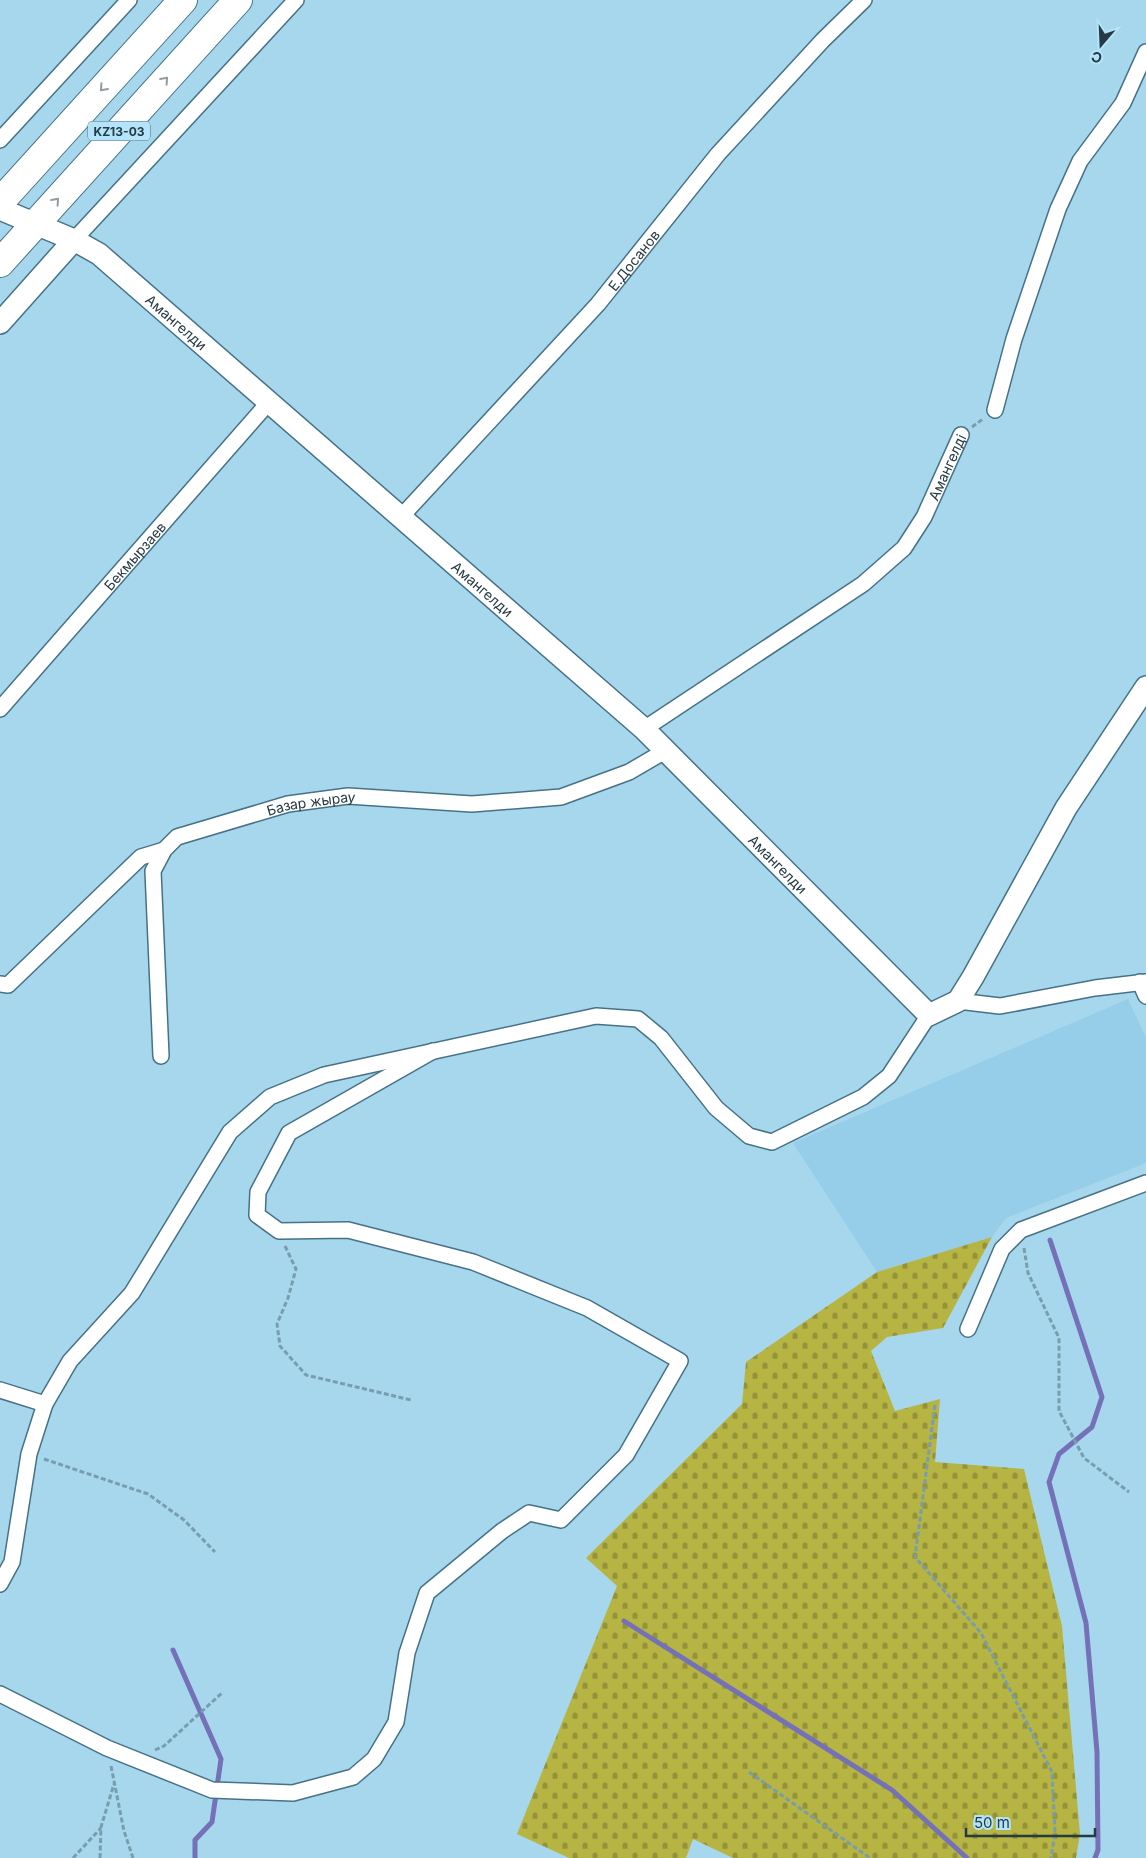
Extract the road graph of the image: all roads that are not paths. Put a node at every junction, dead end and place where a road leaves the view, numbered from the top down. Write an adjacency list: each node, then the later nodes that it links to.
1 (128, 0): 7 (street)
2 (183, 0): 8 (highway, KZ13-03, one-way to 8)
3 (238, 0): 10 (highway, KZ13-03, one-way to 3)
4 (296, 0): 11 (street)
5 (864, 0): 17 (street, Е.Досанов)
6 (1146, 52): 15 (street)
7 (0, 140)
8 (0, 202)
9 (0, 209): 10 (main road, Амангелди)
10 (35, 224): 11 (main road, Амангелди); 12 (highway, KZ13-03)
11 (74, 240): 13 (main road); 14 (main road, Амангелди)
12 (0, 263)
13 (0, 323)
14 (269, 402): 17 (main road, Амангелди); 19 (street, Бекмырзаев)
15 (995, 410)
16 (961, 435): 20 (street, Амангелді)
17 (400, 518): 20 (main road, Амангелди)
18 (1146, 686): 25 (main road)
19 (0, 709)
20 (644, 730): 21 (main road, Амангелди)
21 (665, 751): 22 (street, Базар жырау); 26 (main road, Амангелди)
22 (164, 850): 23 (street); 28 (street, Базар жырау)
23 (0, 984)
24 (1144, 987): 25 (street)
25 (958, 1001): 26 (main road)
26 (929, 1015): 27 (street)
27 (433, 1051): 32 (street); 34 (street)
28 (162, 1056)
29 (1146, 1183): 30 (street)
30 (968, 1328)
31 (0, 1390): 32 (street)
32 (45, 1404): 33 (street)
33 (0, 1584)
34 (0, 1694)

